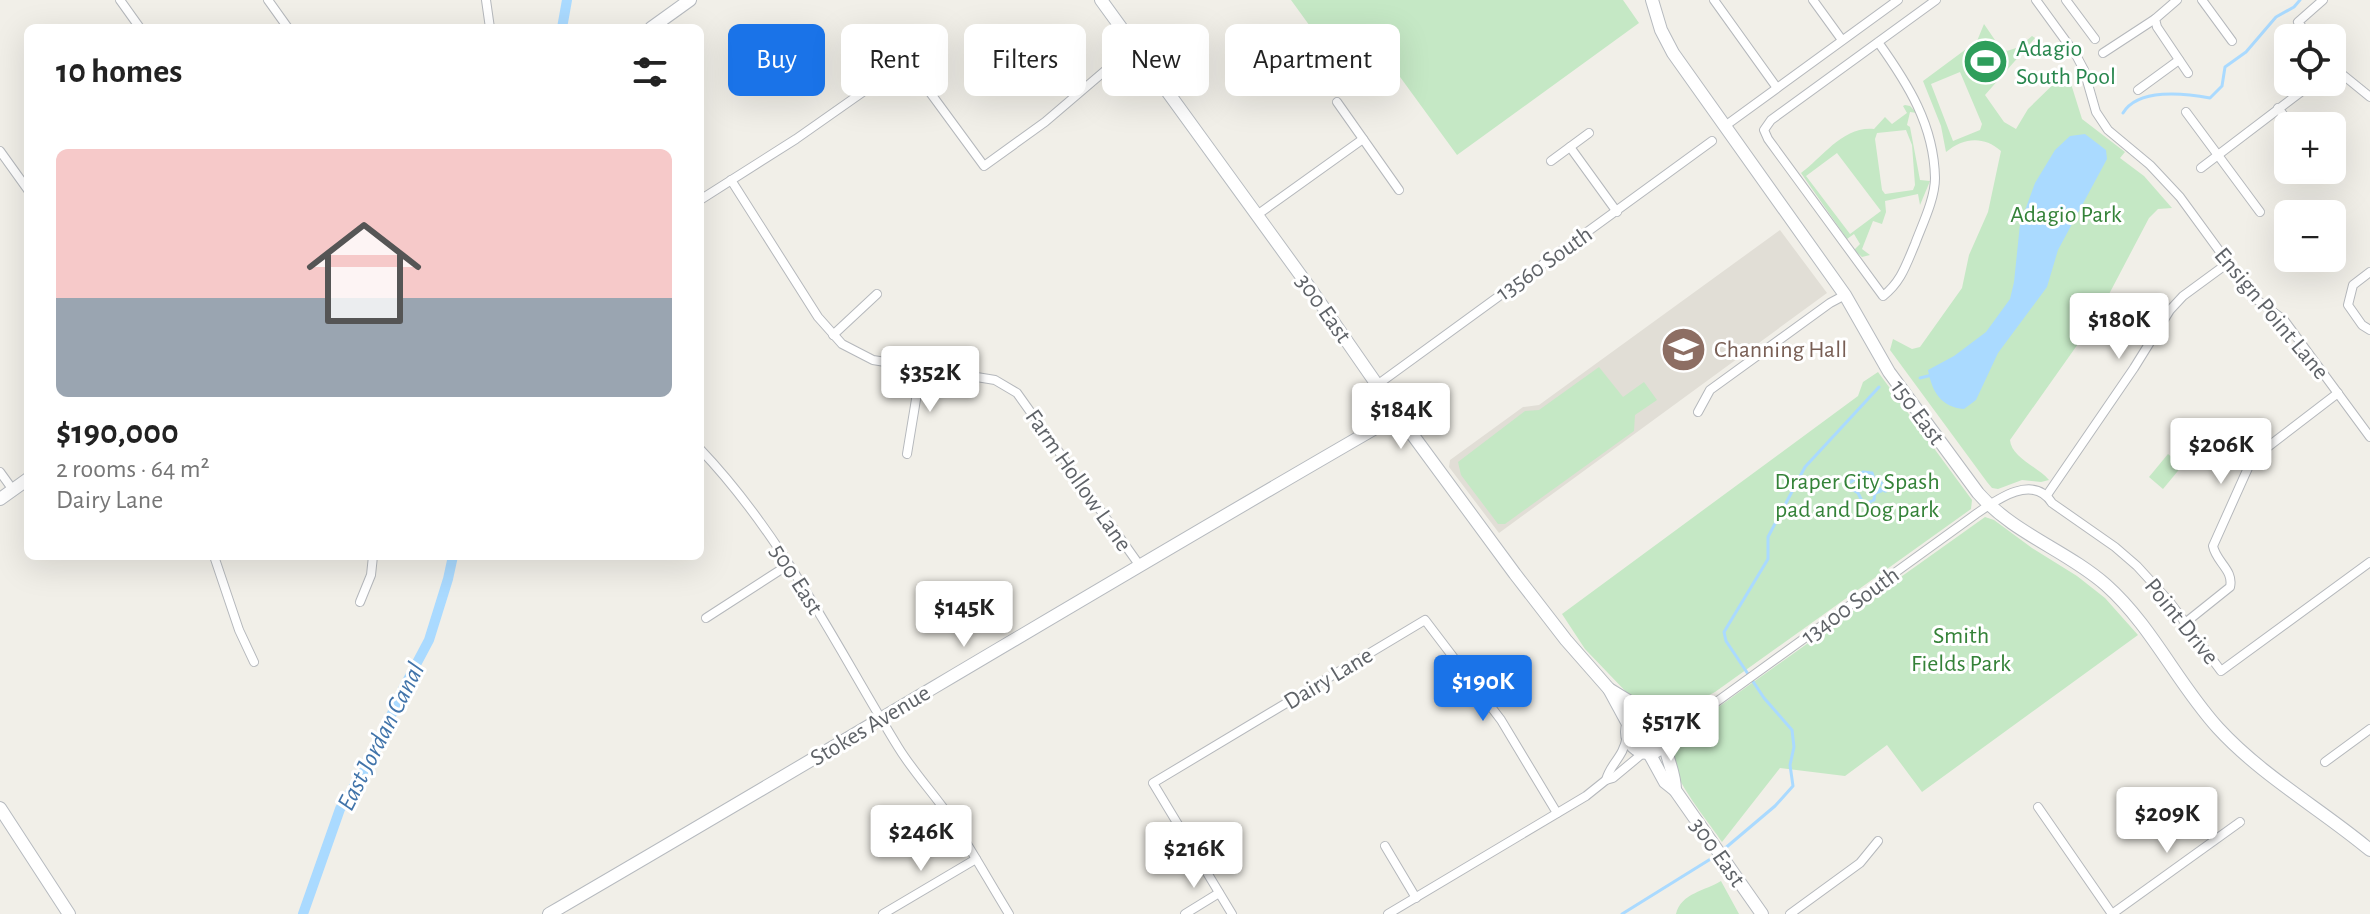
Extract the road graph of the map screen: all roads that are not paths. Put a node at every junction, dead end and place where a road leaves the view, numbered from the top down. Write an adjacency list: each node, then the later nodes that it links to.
1 (120, 0): 17 (street)
2 (268, 0): 18 (street)
3 (486, 0): 19 (street)
4 (690, 0): 20 (street)
5 (1101, 0): 21 (street, 300 East)
6 (1652, 0): 41 (street, 150 East)
7 (1714, 0): 32 (street)
8 (1813, 0): 24 (street)
9 (1898, 0): 24 (street)
10 (1936, 0): 26 (street)
11 (2036, 0): 57 (street, Ensign Point Lane)
12 (2177, 0): 16 (street)
13 (2202, 0): 25 (street)
14 (2323, 0): 22 (street)
15 (2069, 1): 23 (street)
16 (2155, 19): 27 (street); 28 (street)
17 (137, 24)
18 (285, 24)
19 (489, 24)
20 (657, 24)
21 (1118, 24)
22 (2300, 24)
23 (2095, 39)
24 (1842, 40): 32 (street)
25 (2232, 41)
26 (1878, 42): 26 (street)
27 (2103, 53)
28 (2179, 60): 30 (street); 33 (street)
29 (1102, 73): 50 (street)
30 (2188, 73)
31 (2346, 79): 36 (street)
32 (1777, 88): 41 (street)
33 (2138, 90)
34 (1170, 96): 56 (street, 300 East)
35 (2295, 96): 38 (street)
36 (2370, 97)
37 (1337, 102): 43 (street)
38 (2278, 108): 40 (street); 47 (street)
39 (2186, 112): 47 (street)
40 (2281, 112)
41 (1725, 126): 60 (street, 150 East)
42 (1589, 133): 45 (street)
43 (1363, 139): 52 (street); 56 (street)
44 (1712, 141): 54 (street, 13560 South)
45 (1570, 147): 48 (street); 54 (street)
46 (0, 151): 51 (street)
47 (2218, 154): 49 (street); 55 (street)
48 (1551, 161)
49 (2201, 168)
50 (731, 180): 53 (street); 62 (street, Farm Hollow Lane)
51 (24, 184)
52 (1399, 190)
53 (704, 197)
54 (1617, 212): 64 (street, 13560 South)
55 (2260, 212)
56 (1257, 215): 64 (street, 300 East)
57 (2228, 263): 65 (street, Ensign Point Lane); 74 (street)
58 (2370, 272): 61 (street)
59 (877, 294): 62 (street)
60 (1845, 295): 66 (street); 76 (street, 150 East)
61 (2370, 330)
62 (833, 335): 63 (street, Farm Hollow Lane)
63 (921, 369): 70 (street); 81 (street, Farm Hollow Lane)
64 (1377, 385): 67 (street, 300 East)
65 (2338, 393): 68 (street, Ensign Point Lane); 84 (street)
66 (1698, 412)
67 (1398, 415): 81 (street, Stokes Avenue); 86 (street, 300 East)
68 (2370, 437)
69 (704, 454): 80 (street, 500 East)
70 (907, 454)
71 (0, 472): 73 (street)
72 (24, 482): 73 (street)
73 (13, 490): 75 (street)
74 (2047, 495): 76 (street); 84 (street, Point Drive)
75 (0, 499)
76 (1989, 505): 87 (street, 13400 South); 104 (street, 150 East)
77 (215, 560): 85 (street)
78 (373, 560): 82 (street)
79 (2370, 562): 84 (street, Point Drive)
80 (788, 565): 83 (street); 90 (street, 500 East)
81 (1140, 566): 90 (street, Stokes Avenue)
82 (360, 602)
83 (706, 618)
84 (2185, 623)
85 (254, 662)
86 (1609, 689): 88 (street, 300 East); 92 (street, 300 East)
87 (1710, 704): 89 (street, 13400 South); 93 (street, 13400 South)
88 (1645, 711): 89 (street); 92 (street)
89 (1660, 715): 93 (street)
90 (881, 718): 105 (street, 500 East); 109 (street, Stokes Avenue)
91 (2370, 729): 95 (street)
92 (1627, 730): 94 (street); 96 (street)
93 (1667, 740): 94 (street); 97 (street, 300 East)
94 (1646, 753): 96 (street); 97 (street, 300 East)
95 (2325, 762)
96 (1606, 780): 100 (street)
97 (1675, 790): 115 (street, 300 East)
98 (2038, 807): 117 (street)
99 (0, 808): 108 (street)
100 (1557, 813): 106 (street, Dairy Lane); 107 (street)
101 (2240, 822): 117 (street)
102 (1878, 841): 116 (street)
103 (1385, 846): 107 (street)
104 (2370, 850)
105 (976, 859): 110 (street); 111 (street, 500 East)
106 (1219, 893): 112 (street); 113 (street)
107 (1416, 898): 114 (street)
108 (69, 914)
109 (549, 914)
110 (883, 914)
111 (1009, 914)
112 (1185, 914)
113 (1232, 914)
114 (1388, 914)
115 (1762, 914)
116 (1790, 914)
117 (2112, 914)

